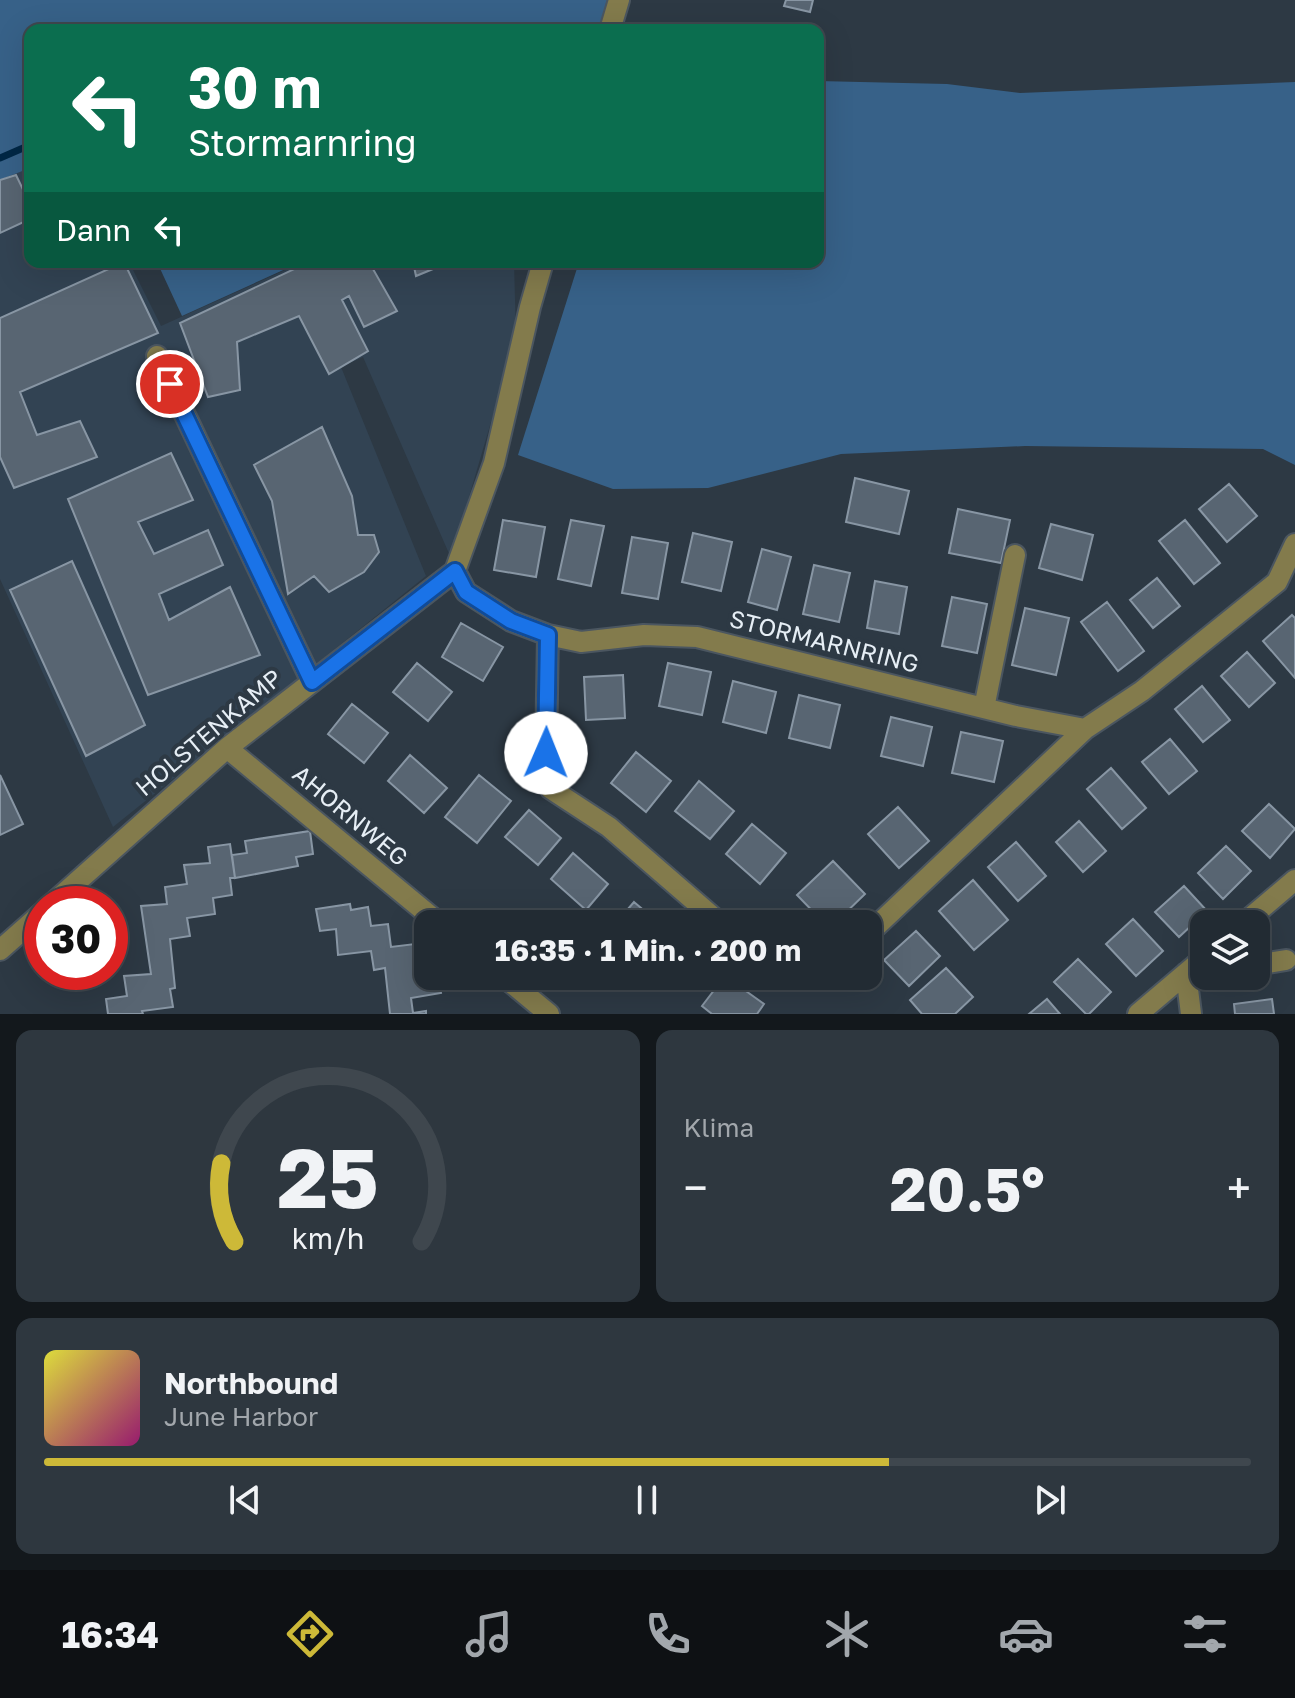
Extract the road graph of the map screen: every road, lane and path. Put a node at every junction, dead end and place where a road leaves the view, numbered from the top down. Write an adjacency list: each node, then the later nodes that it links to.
1 (619, 0): 2 (street)
2 (612, 24)
3 (541, 268): 7 (street)
4 (157, 356): 9 (street)
5 (1295, 544): 11 (street)
6 (1015, 555): 10 (street)
7 (455, 571): 8 (street, STORMARNRING); 9 (street, HOLSTENKAMP)
8 (548, 635): 10 (street, STORMARNRING); 16 (street)
9 (312, 682): 12 (street, HOLSTENKAMP)
10 (984, 708): 11 (street, STORMARNRING)
11 (1085, 729): 18 (street)
12 (227, 748): 14 (street, HOLSTENKAMP); 15 (street, AHORNWEG)
13 (1295, 880): 17 (street)
14 (72, 886)
15 (423, 910)
16 (705, 910)
17 (1260, 910)
18 (882, 921)
19 (24, 929): 20 (street)
20 (0, 950)
21 (1286, 960): 22 (street)
22 (1270, 963)
23 (1190, 971): 27 (street)
24 (520, 990): 26 (street)
25 (1195, 990): 28 (street)
26 (549, 1014)
27 (1138, 1014)
28 (1191, 1014)

